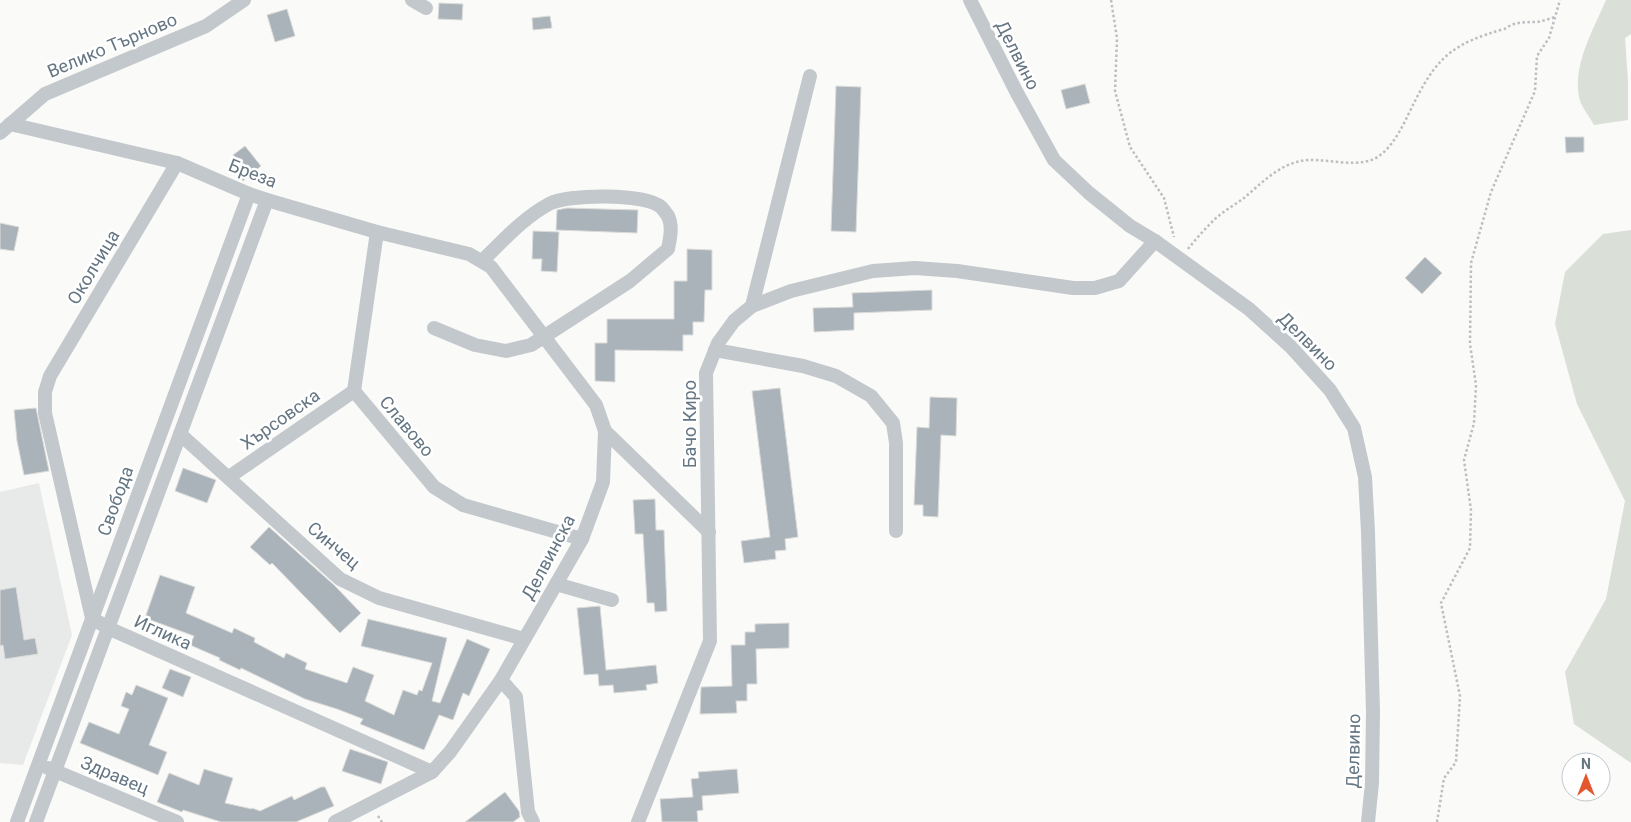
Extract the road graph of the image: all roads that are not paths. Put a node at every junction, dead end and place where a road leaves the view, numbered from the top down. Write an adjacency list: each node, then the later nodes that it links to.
1 (244, 0): 6 (street, Велико Търново)
2 (412, 0): 4 (street)
3 (970, 0): 11 (street, Делвино)
4 (426, 8)
5 (810, 76): 13 (street)
6 (5, 128): 7 (street, Бреза)
7 (177, 163): 8 (street, Бреза); 26 (street, Околчица)
8 (249, 194): 9 (street, Бреза); 26 (street, Свобода)
9 (267, 200): 10 (street, Бреза); 19 (street)
10 (377, 232): 12 (street, Бреза); 17 (street, Славово)
11 (1155, 241): 13 (street, Бачо Киро); 39 (street, Делвино)
12 (482, 261): 15 (street, Делвинска); 15 (street)
13 (752, 306): 16 (street, Бачо Киро)
14 (434, 328): 15 (street)
15 (543, 336): 18 (street, Делвинска)
16 (715, 350): 21 (street); 22 (street, Бачо Киро)
17 (354, 391): 20 (street, Хърсовска); 23 (street, Славово)
18 (605, 431): 22 (street); 23 (street, Делвинска)
19 (180, 434): 20 (street, Синчец); 27 (street)
20 (229, 477): 28 (street, Синчец)
21 (896, 531)
22 (709, 532): 38 (street, Бачо Киро)
23 (582, 540): 24 (street, Делвинска)
24 (556, 584): 25 (street); 28 (street, Делвинска)
25 (612, 600)
26 (92, 618): 27 (street, Иглика); 30 (street, Свобода)
27 (108, 628): 31 (street); 32 (street, Иглика)
28 (524, 639): 29 (street, Делвинска)
29 (501, 680): 32 (street, Делвинска); 37 (street)
30 (38, 764): 31 (street, Здравец); 33 (street, Свобода)
31 (56, 770): 34 (street); 35 (street, Здравец)
32 (432, 772): 36 (street, Делвинска)
33 (17, 822)
34 (36, 822)
35 (177, 822)
36 (335, 822)
37 (533, 822)
38 (638, 822)
39 (1368, 822)

